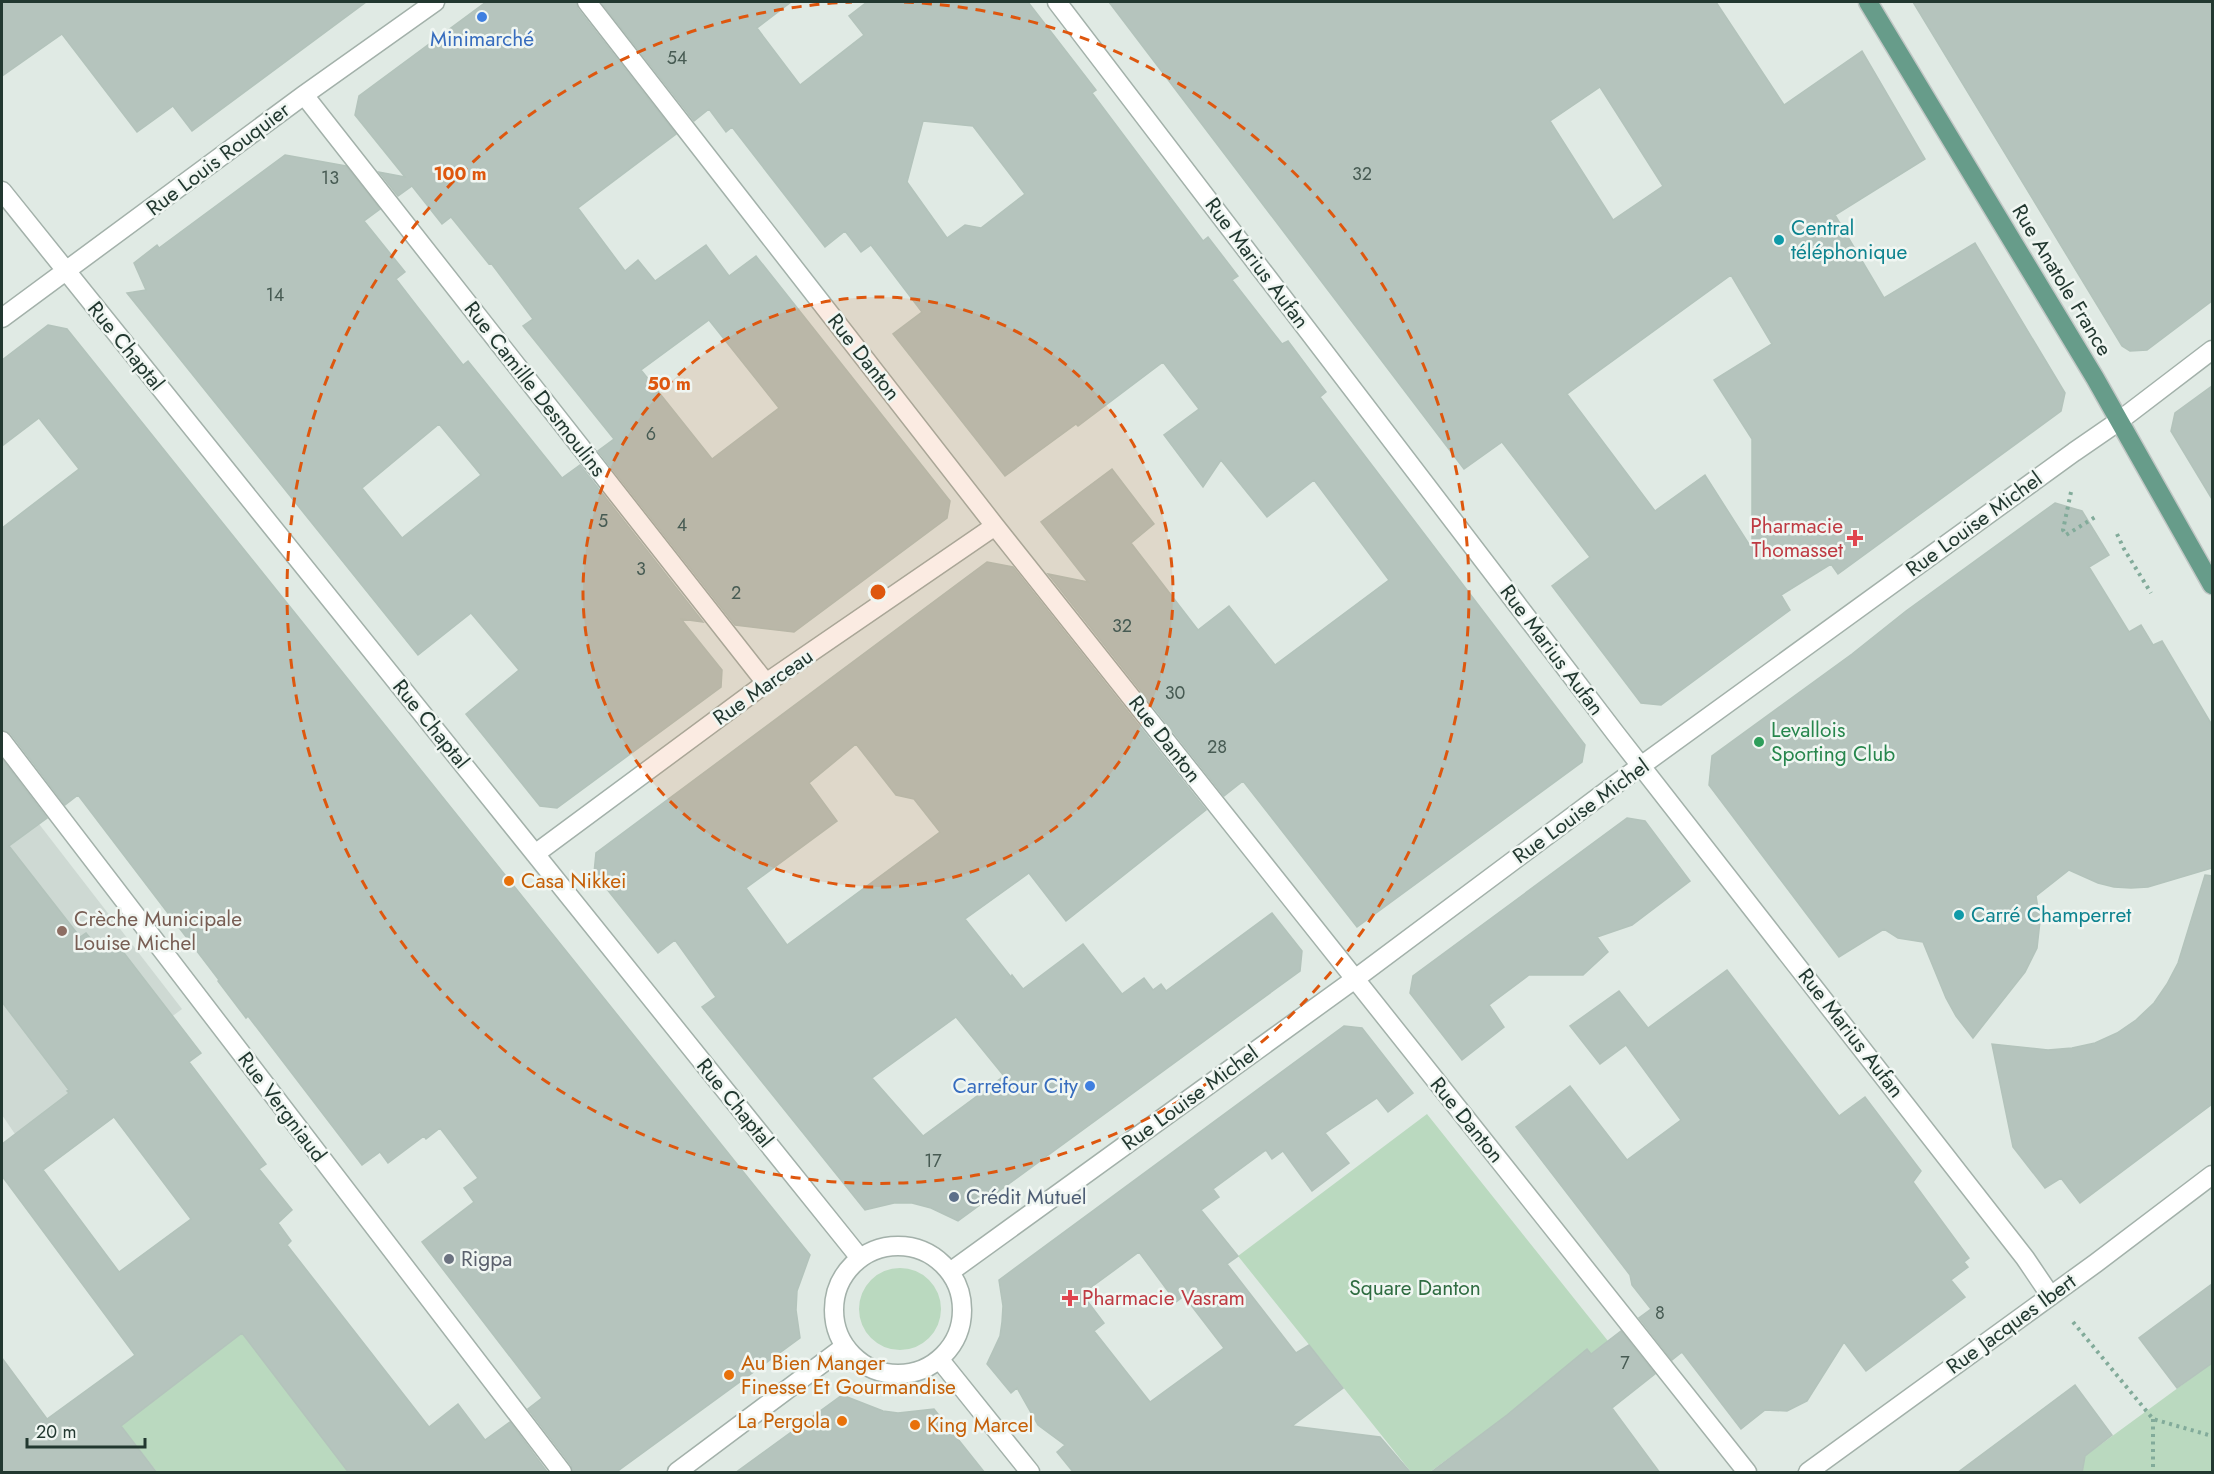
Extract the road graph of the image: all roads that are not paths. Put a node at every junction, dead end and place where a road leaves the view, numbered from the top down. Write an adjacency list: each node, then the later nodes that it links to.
1 (435, 2): 5 (street, Rue Louis Rouquier)
2 (587, 2): 11 (street, Rue Danton)
3 (1057, 2): 15 (street, Rue Marius Aufan)
4 (1868, 2): 10 (main road, Rue Anatole France)
5 (304, 95): 7 (street, Rue Louis Rouquier); 13 (street, Rue Camille Desmoulins)
6 (2, 191): 7 (street, Rue Chaptal)
7 (66, 272): 8 (street, Rue Louis Rouquier); 16 (street, Rue Chaptal)
8 (2, 318)
9 (2212, 350): 10 (street, Rue Louise Michel)
10 (2119, 421): 12 (main road, Rue Anatole France); 15 (street, Rue Louise Michel)
11 (995, 526): 13 (street, Rue Marceau); 17 (street, Rue Danton)
12 (2212, 585)
13 (766, 683): 16 (street, Rue Marceau)
14 (2, 741): 24 (street, Rue Vergniaud)
15 (1642, 767): 17 (street, Rue Louise Michel); 21 (street, Rue Marius Aufan)
16 (535, 854): 19 (street, Rue Chaptal)
17 (1355, 979): 20 (street, Rue Louise Michel); 27 (street, Rue Danton)
18 (2212, 1175): 21 (street, Rue Jacques Ibert)
19 (860, 1258): 20 (street); 22 (street)
20 (950, 1272): 23 (street)
21 (2050, 1295): 28 (street, Rue Jacques Ibert)
22 (844, 1347): 23 (street); 25 (street)
23 (940, 1360): 26 (street)
24 (562, 1473)
25 (676, 1473)
26 (1030, 1473)
27 (1747, 1473)
28 (1808, 1473)

